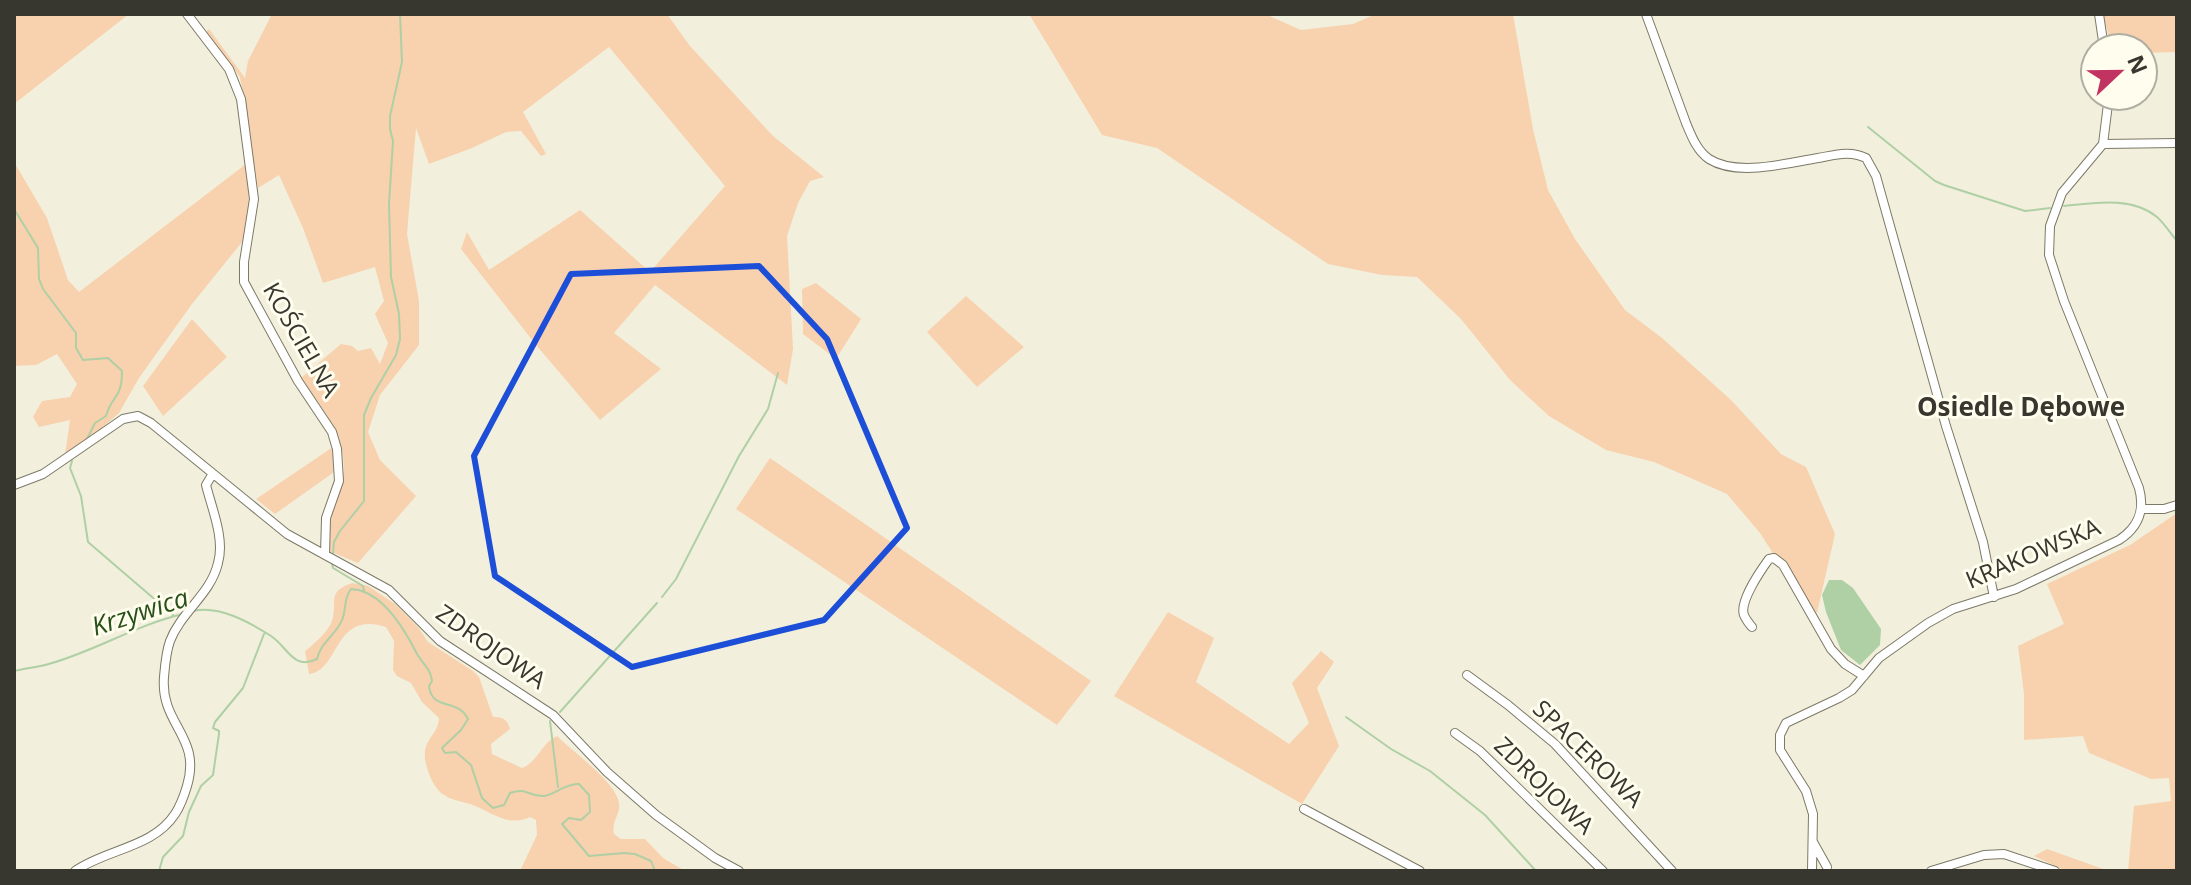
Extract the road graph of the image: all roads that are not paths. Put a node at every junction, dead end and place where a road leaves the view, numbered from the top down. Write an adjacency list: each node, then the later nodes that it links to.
1 (187, 14): 10 (street, KOŚCIELNA)
2 (1646, 14): 11 (street)
3 (2107, 112): 5 (street)
4 (2177, 143): 5 (street)
5 (2103, 144): 9 (street)
6 (210, 473): 7 (street, ZDROJOWA); 10 (street, ZDROJOWA); 19 (street)
7 (14, 485)
8 (2177, 505): 9 (street)
9 (2142, 509): 11 (street, KRAKOWSKA)
10 (325, 555): 20 (street, ZDROJOWA)
11 (1994, 597): 14 (street, KRAKOWSKA)
12 (1752, 627): 14 (street)
13 (1467, 675): 23 (street, SPACEROWA)
14 (1864, 676): 17 (street, KRAKOWSKA)
15 (1455, 733): 22 (street, ZDROJOWA)
16 (1304, 809): 21 (street)
17 (1813, 842): 18 (street, KRAKOWSKA); 24 (street, KRAKOWSKA)
18 (1830, 869): 24 (street)
19 (75, 871)
20 (739, 871)
21 (1420, 871)
22 (1603, 871)
23 (1672, 871)
24 (1812, 871)
25 (1931, 871): 26 (street)
26 (2055, 871)

